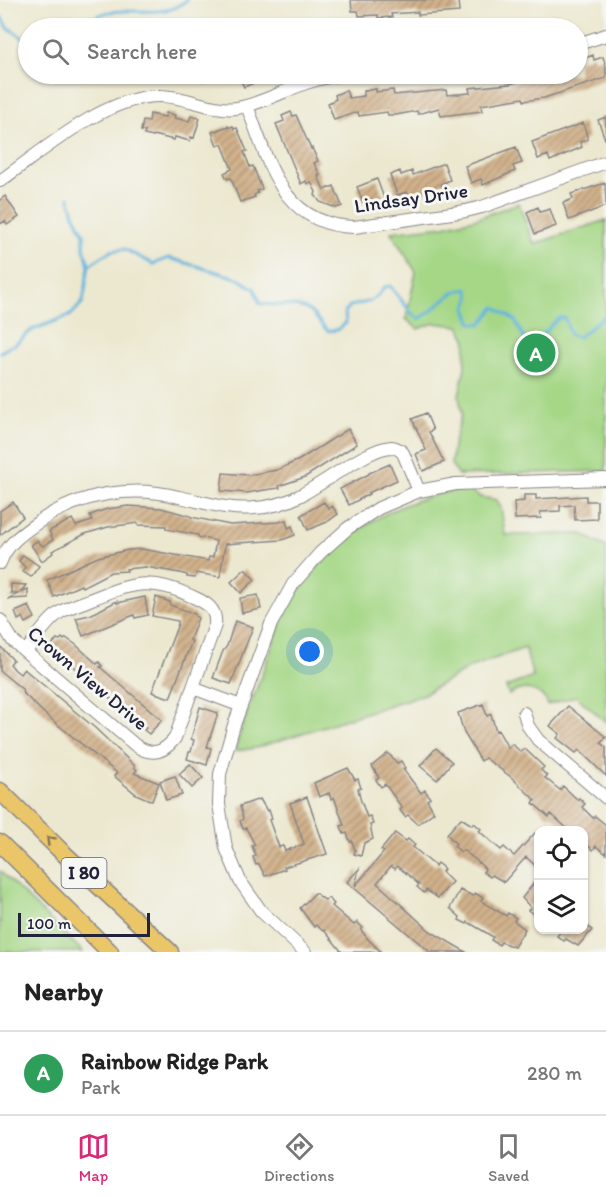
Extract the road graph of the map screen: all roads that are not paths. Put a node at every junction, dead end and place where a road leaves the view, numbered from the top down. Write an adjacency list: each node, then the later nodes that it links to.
1 (606, 34): 2 (street)
2 (588, 40)
3 (303, 84): 4 (street)
4 (247, 106): 5 (street, Lindsay Drive); 6 (street)
5 (606, 162)
6 (0, 181)
7 (606, 478): 8 (street)
8 (419, 491): 9 (street); 13 (street)
9 (0, 562)
10 (0, 620): 11 (street, Crown View Drive)
11 (26, 651): 12 (street, Crown View Drive); 12 (street)
12 (193, 688): 13 (street)
13 (241, 706): 20 (street)
14 (524, 712): 16 (street)
15 (0, 791): 19 (highway, I 80, one-way to 15)
16 (606, 798)
17 (0, 843): 18 (highway, I 80)
18 (110, 952)
19 (170, 952)
20 (305, 952)

